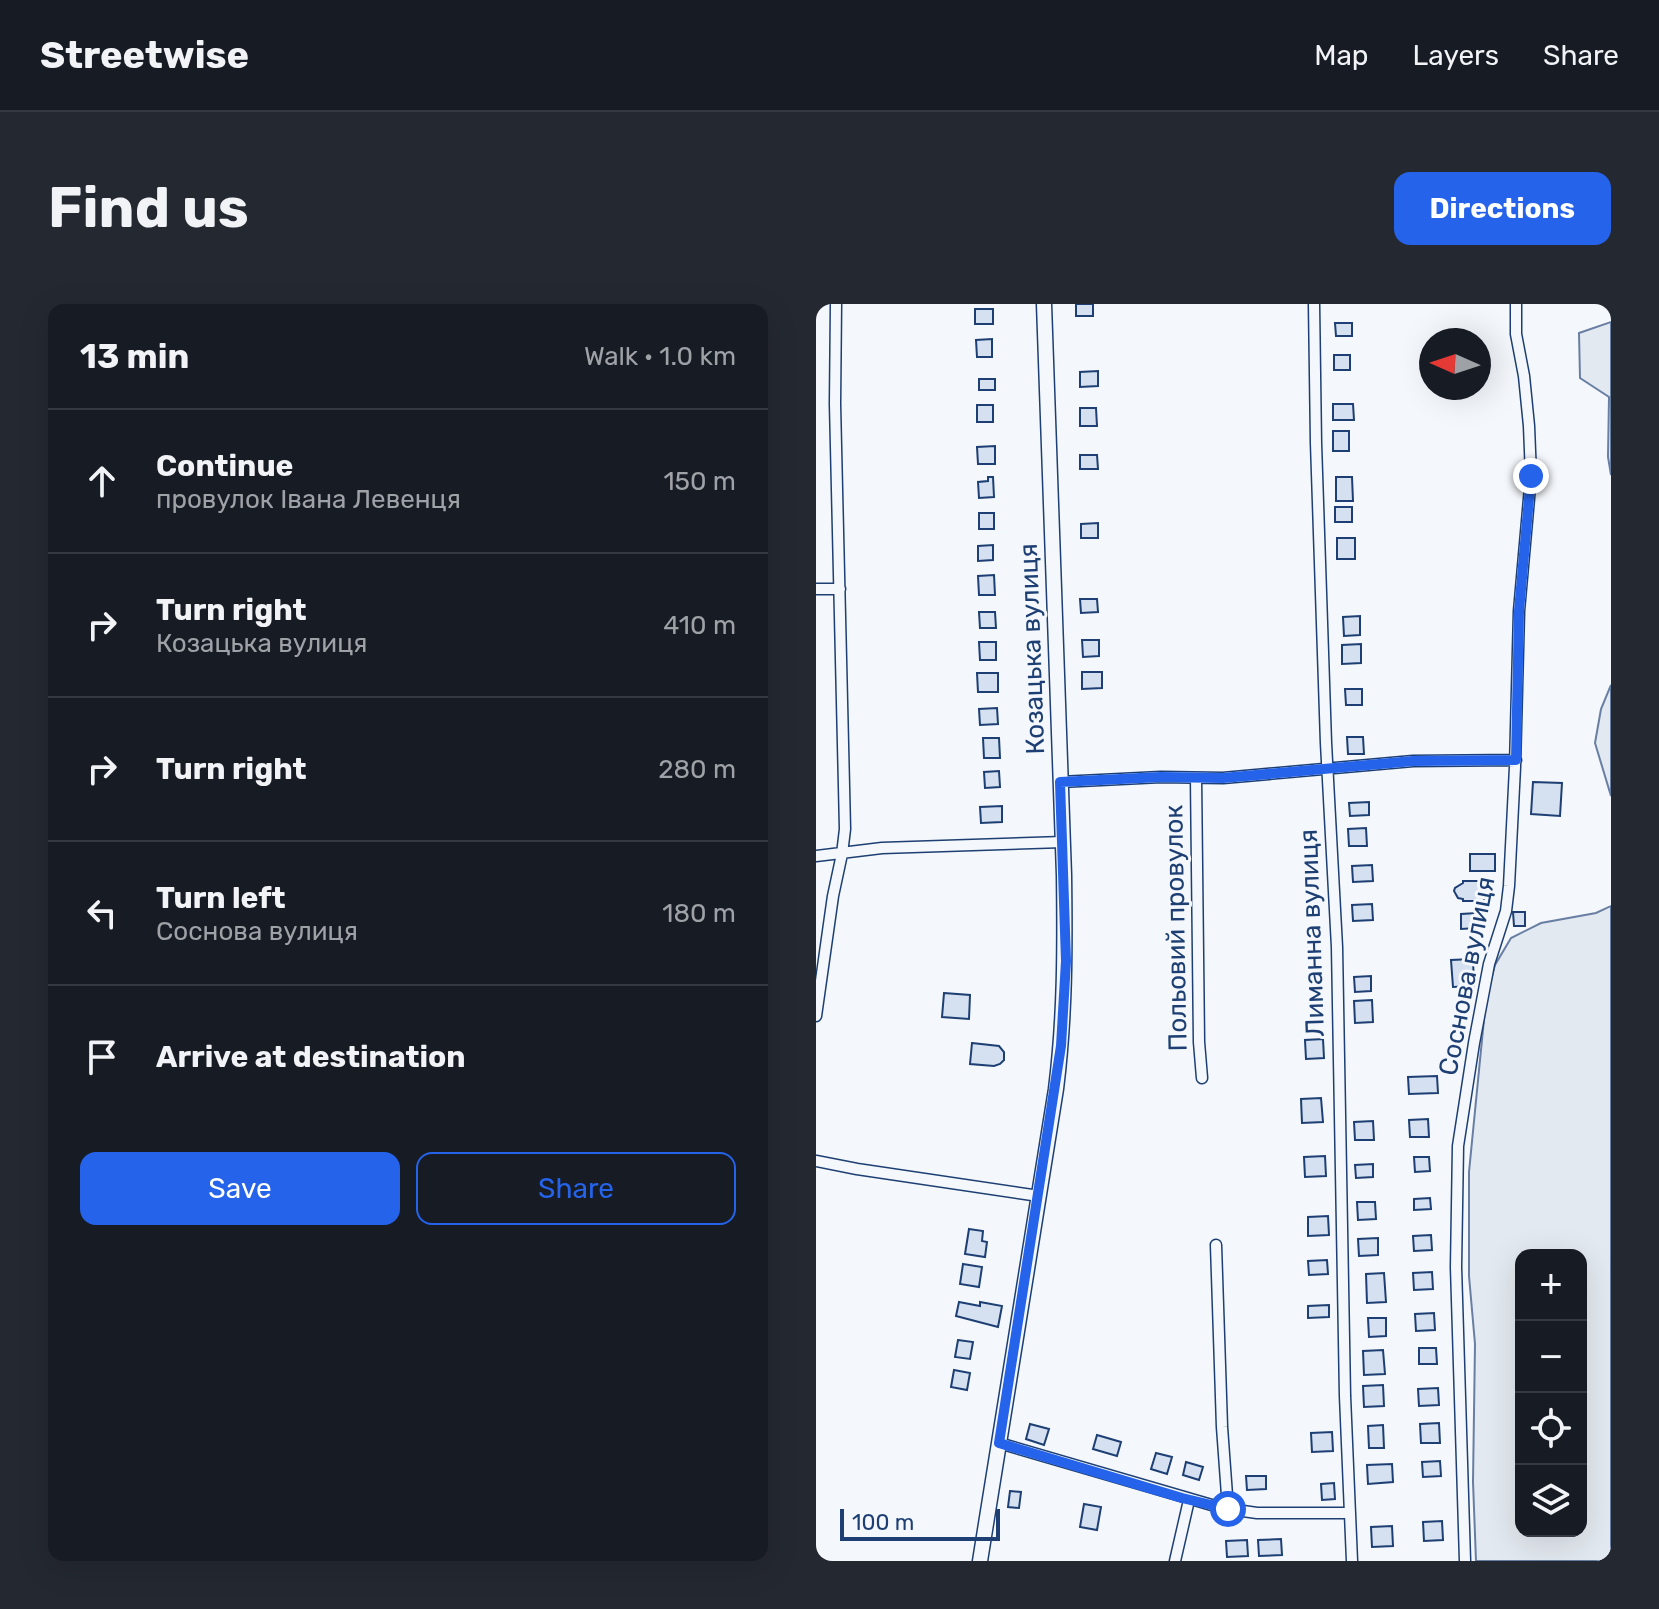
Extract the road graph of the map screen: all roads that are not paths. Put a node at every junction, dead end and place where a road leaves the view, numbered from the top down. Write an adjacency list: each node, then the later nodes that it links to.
1 (836, 304): 6 (street)
2 (1044, 304): 10 (main road, Козацька вулиця)
3 (1314, 304): 8 (street, Лиманна вулиця)
4 (1516, 304): 7 (street, Соснова вулиця)
5 (816, 589): 6 (street)
6 (840, 589): 12 (street)
7 (1516, 760): 8 (street); 26 (street, Соснова вулиця)
8 (1328, 770): 9 (street); 22 (street, Лиманна вулиця)
9 (1196, 778): 10 (street); 15 (street, Польовий провулок)
10 (1060, 782): 11 (main road, Козацька вулиця)
11 (1063, 842): 12 (street); 17 (main road, Козацька вулиця)
12 (842, 854): 13 (street); 14 (street)
13 (816, 856)
14 (816, 1016)
15 (1202, 1078)
16 (816, 1161): 17 (street)
17 (1039, 1196): 19 (main road, Козацька вулиця)
18 (1216, 1245): 21 (street)
19 (999, 1443): 20 (street); 23 (main road, Козацька вулиця)
20 (1189, 1500): 21 (street); 24 (street)
21 (1228, 1509): 22 (street)
22 (1350, 1513): 25 (street, Лиманна вулиця)
23 (980, 1561)
24 (1175, 1561)
25 (1352, 1561)
26 (1465, 1561)

